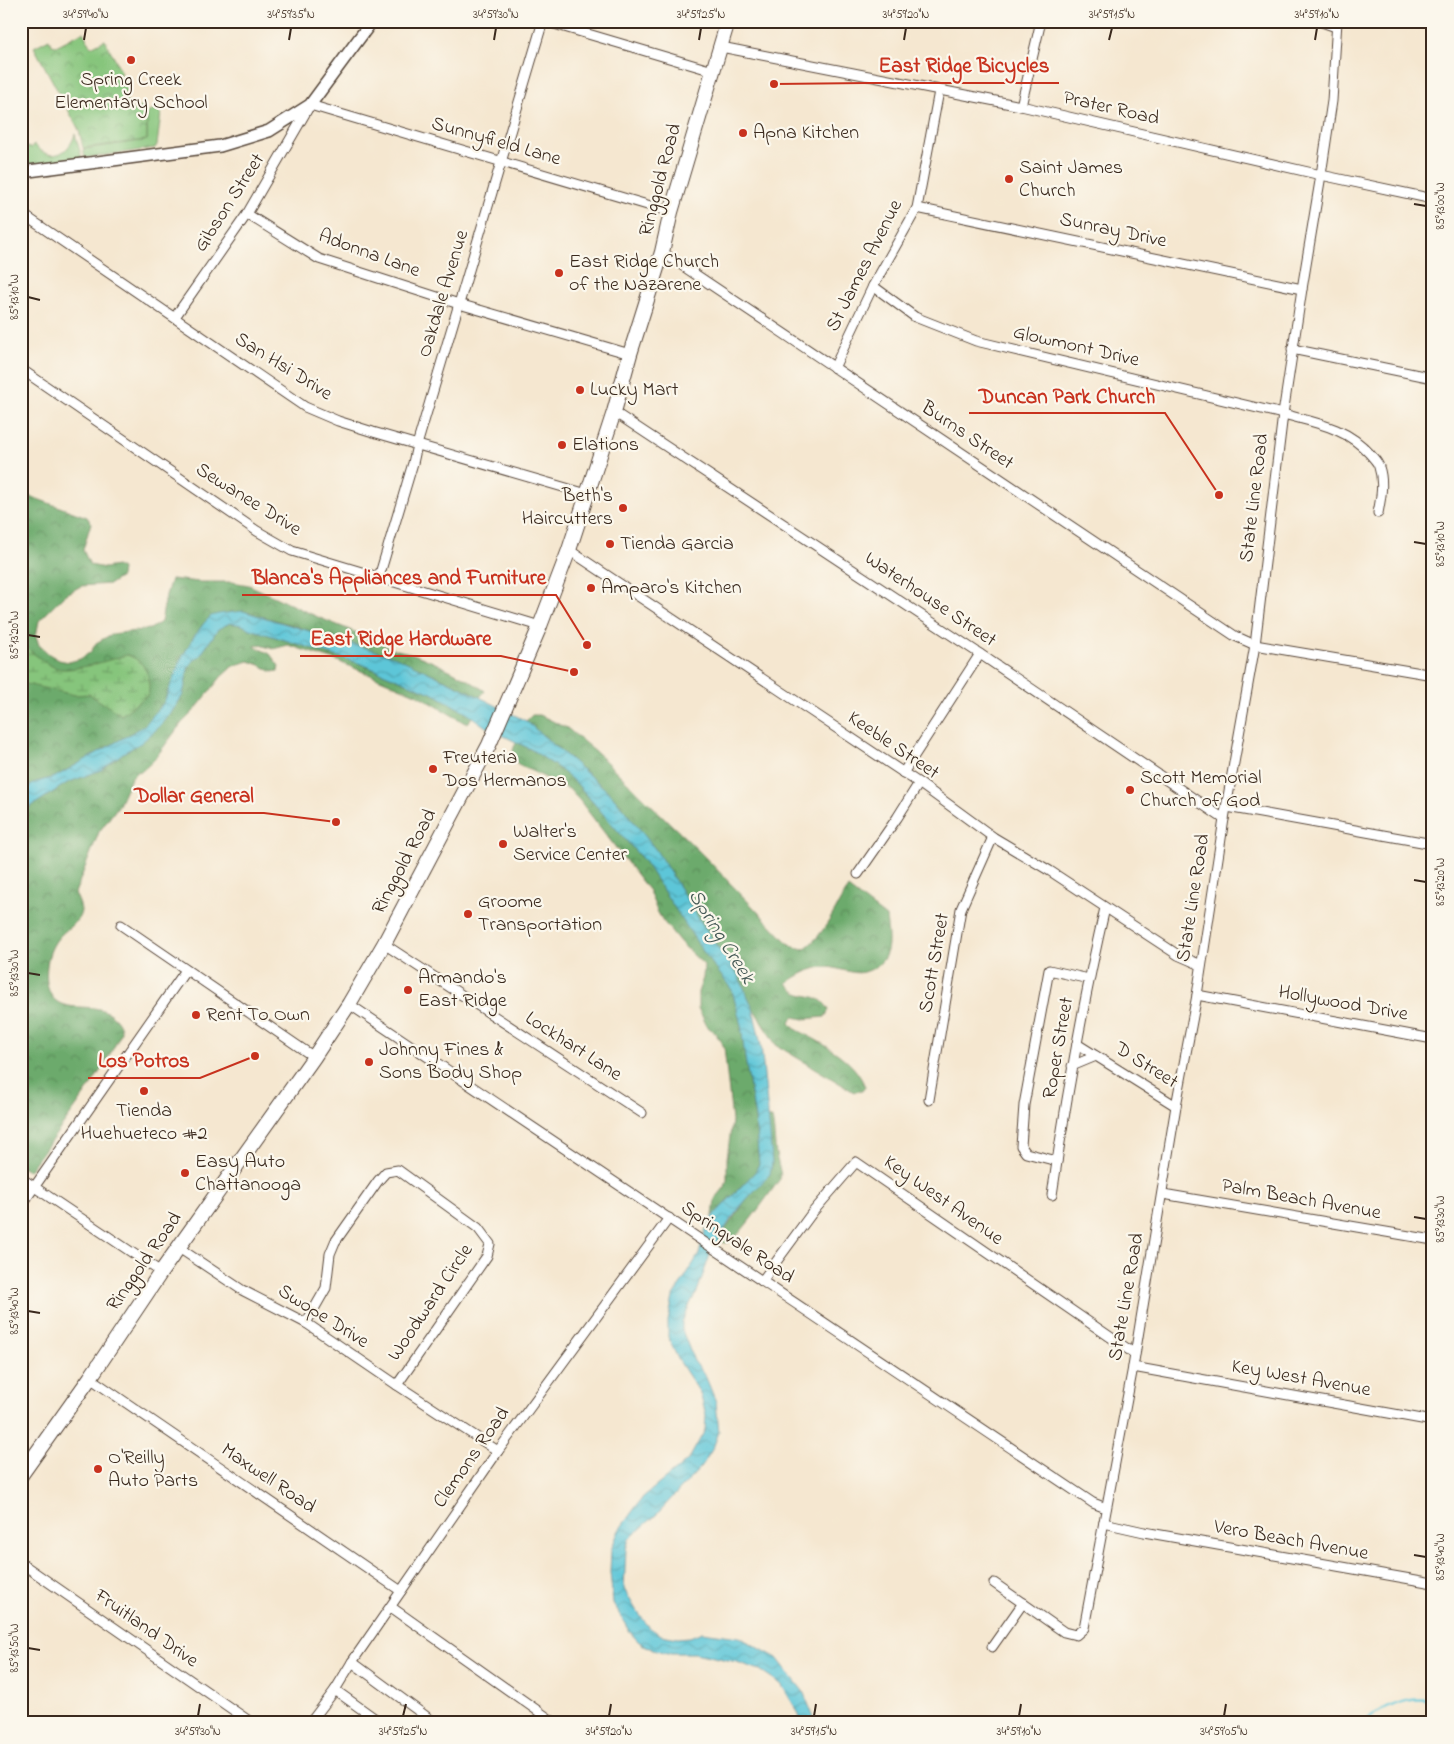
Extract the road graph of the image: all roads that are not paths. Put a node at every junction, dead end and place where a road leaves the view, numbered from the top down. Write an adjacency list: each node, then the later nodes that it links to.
1 (372, 21): 10 (street)
2 (544, 21): 8 (street); 12 (street, Oakdale Avenue)
3 (728, 21): 7 (main road, Ringgold Road)
4 (1041, 21): 11 (street)
5 (1319, 21): 6 (street)
6 (1336, 24): 14 (street, State Line Road)
7 (721, 47): 8 (main road, Ringgold Road); 9 (street, Prater Road)
8 (713, 71): 17 (main road, Ringgold Road)
9 (939, 91): 11 (street, Prater Road); 16 (street, St James Avenue)
10 (310, 106): 12 (street, Sunnyfield Lane); 13 (street); 19 (street, Gibson Street)
11 (1021, 106): 14 (street, Prater Road)
12 (502, 161): 17 (street, Sunnyfield Lane); 23 (street, Oakdale Avenue)
13 (21, 172)
14 (1321, 175): 15 (street, Prater Road); 22 (street, State Line Road)
15 (1433, 199)
16 (917, 208): 21 (street, St James Avenue); 22 (street, Sunray Drive)
17 (672, 212): 20 (main road, Ringgold Road)
18 (21, 213): 24 (street, San Hsi Drive)
19 (247, 214): 23 (street, Adonna Lane); 24 (street, Gibson Street)
20 (662, 252): 26 (main road, Ringgold Road); 27 (street, Burns Street)
21 (873, 286): 27 (street, St James Avenue); 31 (street, Glowmont Drive)
22 (1302, 289): 25 (street, State Line Road)
23 (459, 304): 26 (street, Adonna Lane); 32 (street, Oakdale Avenue)
24 (175, 316): 32 (street, San Hsi Drive)
25 (1292, 349): 29 (street); 31 (street, State Line Road)
26 (630, 354): 30 (main road, Ringgold Road)
27 (834, 368): 38 (street, Burns Street)
28 (21, 369): 36 (street, Sewanee Drive)
29 (1433, 378)
30 (614, 412): 33 (main road, Ringgold Road); 39 (street, Waterhouse Street)
31 (1283, 414): 34 (street, Glowmont Drive); 38 (street, State Line Road)
32 (417, 445): 33 (street, San Hsi Drive); 36 (street, Oakdale Avenue)
33 (587, 494): 35 (main road, Ringgold Road)
34 (1378, 513)
35 (569, 550): 37 (main road, Ringgold Road); 41 (street, Keeble Street)
36 (379, 577): 37 (street, Sewanee Drive)
37 (540, 626): 50 (main road, Ringgold Road)
38 (1256, 644): 40 (street, Burns Street); 43 (street, State Line Road)
39 (980, 654): 41 (street); 44 (street, Waterhouse Street)
40 (1433, 675)
41 (903, 773): 42 (street, Keeble Street)
42 (919, 783): 45 (street, Keeble Street); 47 (street)
43 (1226, 807): 44 (street, State Line Road); 46 (street)
44 (1224, 820): 51 (street, State Line Road)
45 (993, 837): 48 (street, Keeble Street); 61 (street, Scott Street)
46 (1433, 844)
47 (858, 874)
48 (1105, 908): 51 (street, Keeble Street); 53 (street, Roper Street)
49 (121, 925): 52 (street)
50 (384, 944): 55 (main road, Ringgold Road); 63 (street, Lockhart Lane)
51 (1201, 965): 54 (street, State Line Road)
52 (186, 970): 59 (street); 66 (street)
53 (1089, 979): 57 (street, Roper Street); 64 (street)
54 (1197, 995): 56 (street, Hollywood Drive); 62 (street, State Line Road)
55 (349, 1004): 59 (main road, Ringgold Road); 70 (street, Springvale Road)
56 (1433, 1038)
57 (1077, 1044): 58 (street, D Street); 60 (street, Roper Street)
58 (1096, 1056): 60 (street, D Street); 62 (street, D Street)
59 (314, 1057): 72 (main road, Ringgold Road)
60 (1072, 1066): 64 (street, Roper Street)
61 (929, 1100)
62 (1176, 1106): 67 (street, State Line Road)
63 (642, 1113)
64 (1057, 1161): 68 (street, Roper Street)
65 (21, 1178): 66 (street)
66 (34, 1186): 69 (street); 73 (street)
67 (1163, 1194): 71 (street, Palm Beach Avenue); 76 (street, State Line Road)
68 (1052, 1195)
69 (21, 1206)
70 (668, 1218): 74 (street, Springvale Road); 81 (street, Clemons Road)
71 (1433, 1240)
72 (179, 1248): 73 (main road, Ringgold Road); 75 (street, Swope Drive)
73 (161, 1272): 78 (main road, Ringgold Road)
74 (762, 1281): 76 (street, Key West Avenue); 83 (street, Springvale Road)
75 (306, 1323): 79 (street, Swope Drive); 79 (street, Woodward Circle)
76 (1135, 1354): 77 (street, State Line Road)
77 (1133, 1367): 80 (street, Key West Avenue); 83 (street, State Line Road)
78 (90, 1378): 82 (main road, Ringgold Road); 88 (street, Maxwell Road)
79 (396, 1385): 81 (street, Swope Drive)
80 (1433, 1421)
81 (498, 1451): 88 (street, Clemons Road)
82 (21, 1475)
83 (1106, 1508): 84 (street, State Line Road)
84 (1104, 1523): 87 (street, Vero Beach Avenue); 89 (street, State Line Road)
85 (21, 1563): 94 (street, Fruitland Drive)
86 (994, 1583): 89 (street)
87 (1433, 1583)
88 (401, 1591): 90 (street, Clemons Road)
89 (1023, 1604): 91 (street)
90 (391, 1607): 92 (street, Clemons Road); 98 (street)
91 (992, 1647)
92 (352, 1662): 93 (street, Clemons Road); 97 (street)
93 (335, 1690): 95 (street, Clemons Road); 96 (street)
94 (252, 1723)
95 (310, 1723)
96 (381, 1723)
97 (435, 1723)
98 (555, 1723)

